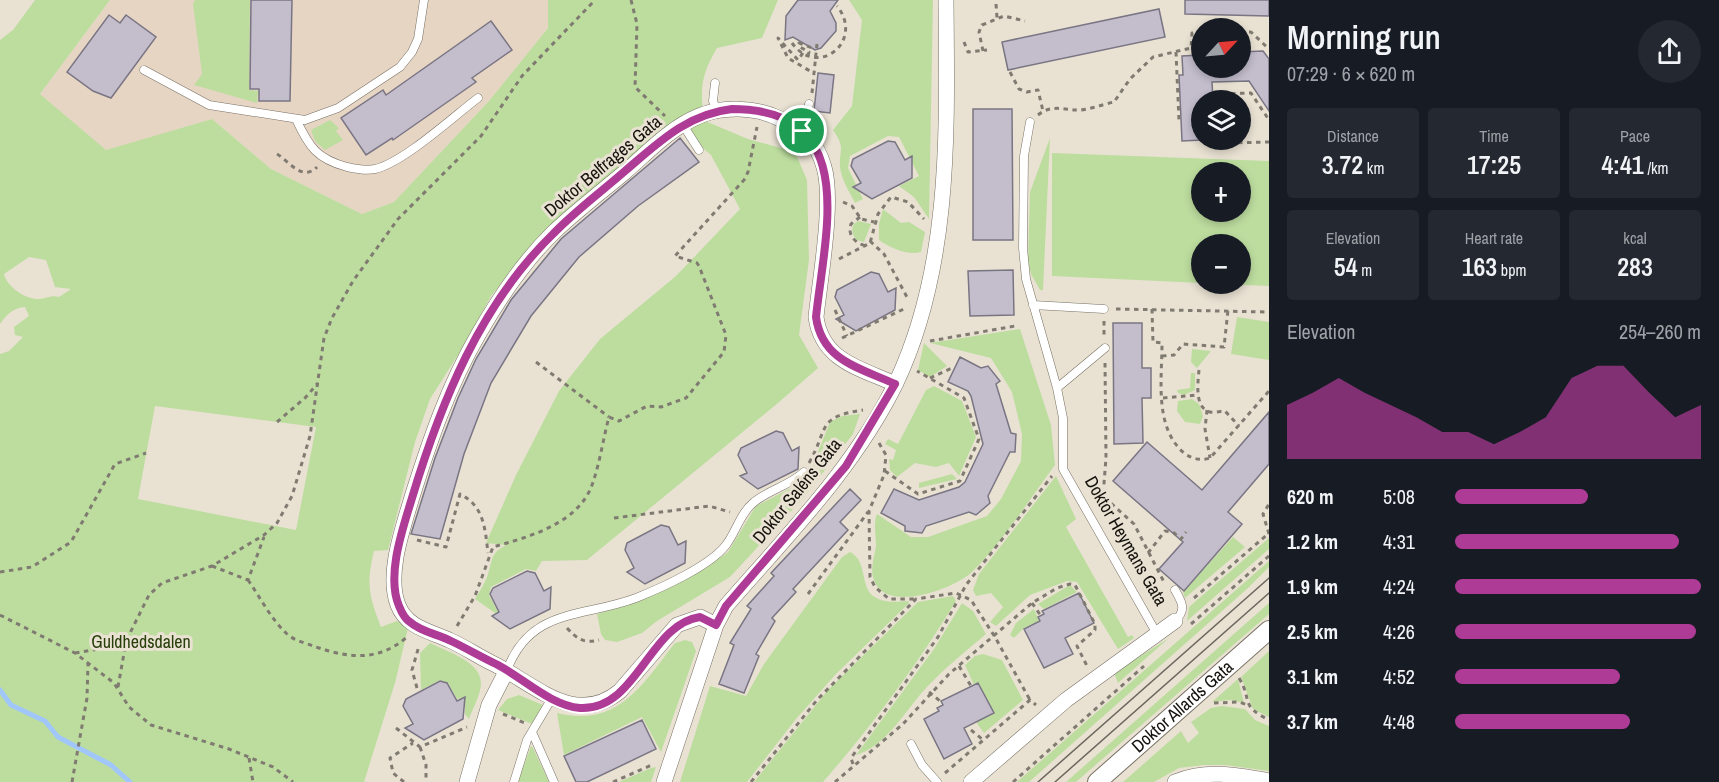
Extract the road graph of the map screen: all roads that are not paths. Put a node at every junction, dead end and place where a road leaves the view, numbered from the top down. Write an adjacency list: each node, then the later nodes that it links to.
1 (424, 0): 8 (lane)
2 (946, 0): 16 (street, Doktor Saléns Gata)
3 (144, 70): 8 (lane)
4 (715, 83): 7 (lane)
5 (478, 98): 8 (lane)
6 (809, 104): 11 (lane)
7 (717, 111): 10 (street, Doktor Belfrages Gata); 11 (street, Doktor Belfrages Gata)
8 (296, 118)
9 (1030, 122): 13 (lane, Doktor Heymans Gata)
10 (683, 125): 12 (lane); 24 (street, Doktor Belfrages Gata)
11 (802, 131): 16 (street, Doktor Belfrages Gata)
12 (699, 150)
13 (1034, 305): 14 (lane); 17 (lane, Doktor Heymans Gata)
14 (1104, 309)
15 (1105, 348): 17 (lane)
16 (895, 384): 21 (street, Doktor Saléns Gata)
17 (1057, 388): 23 (lane, Doktor Heymans Gata)
18 (804, 472): 24 (lane)
19 (1172, 590): 20 (lane)
20 (1181, 619): 23 (street, Doktor Heymans Gata)
21 (716, 625): 25 (street, Doktor Belfrages Gata); 32 (street, Doktor Saléns Gata)
22 (1269, 630): 35 (street, Doktor Allards Gata)
23 (1158, 634): 34 (street, Doktor Heymans Gata)
24 (507, 670): 25 (street, Doktor Belfrages Gata); 29 (street)
25 (552, 698): 26 (lane)
26 (533, 730): 30 (lane); 31 (lane)
27 (911, 744): 33 (lane)
28 (1269, 781): 36 (street)
29 (467, 782)
30 (514, 782)
31 (554, 782)
32 (664, 782)
33 (937, 782)
34 (971, 782)
35 (1097, 782)
36 (1175, 782)

